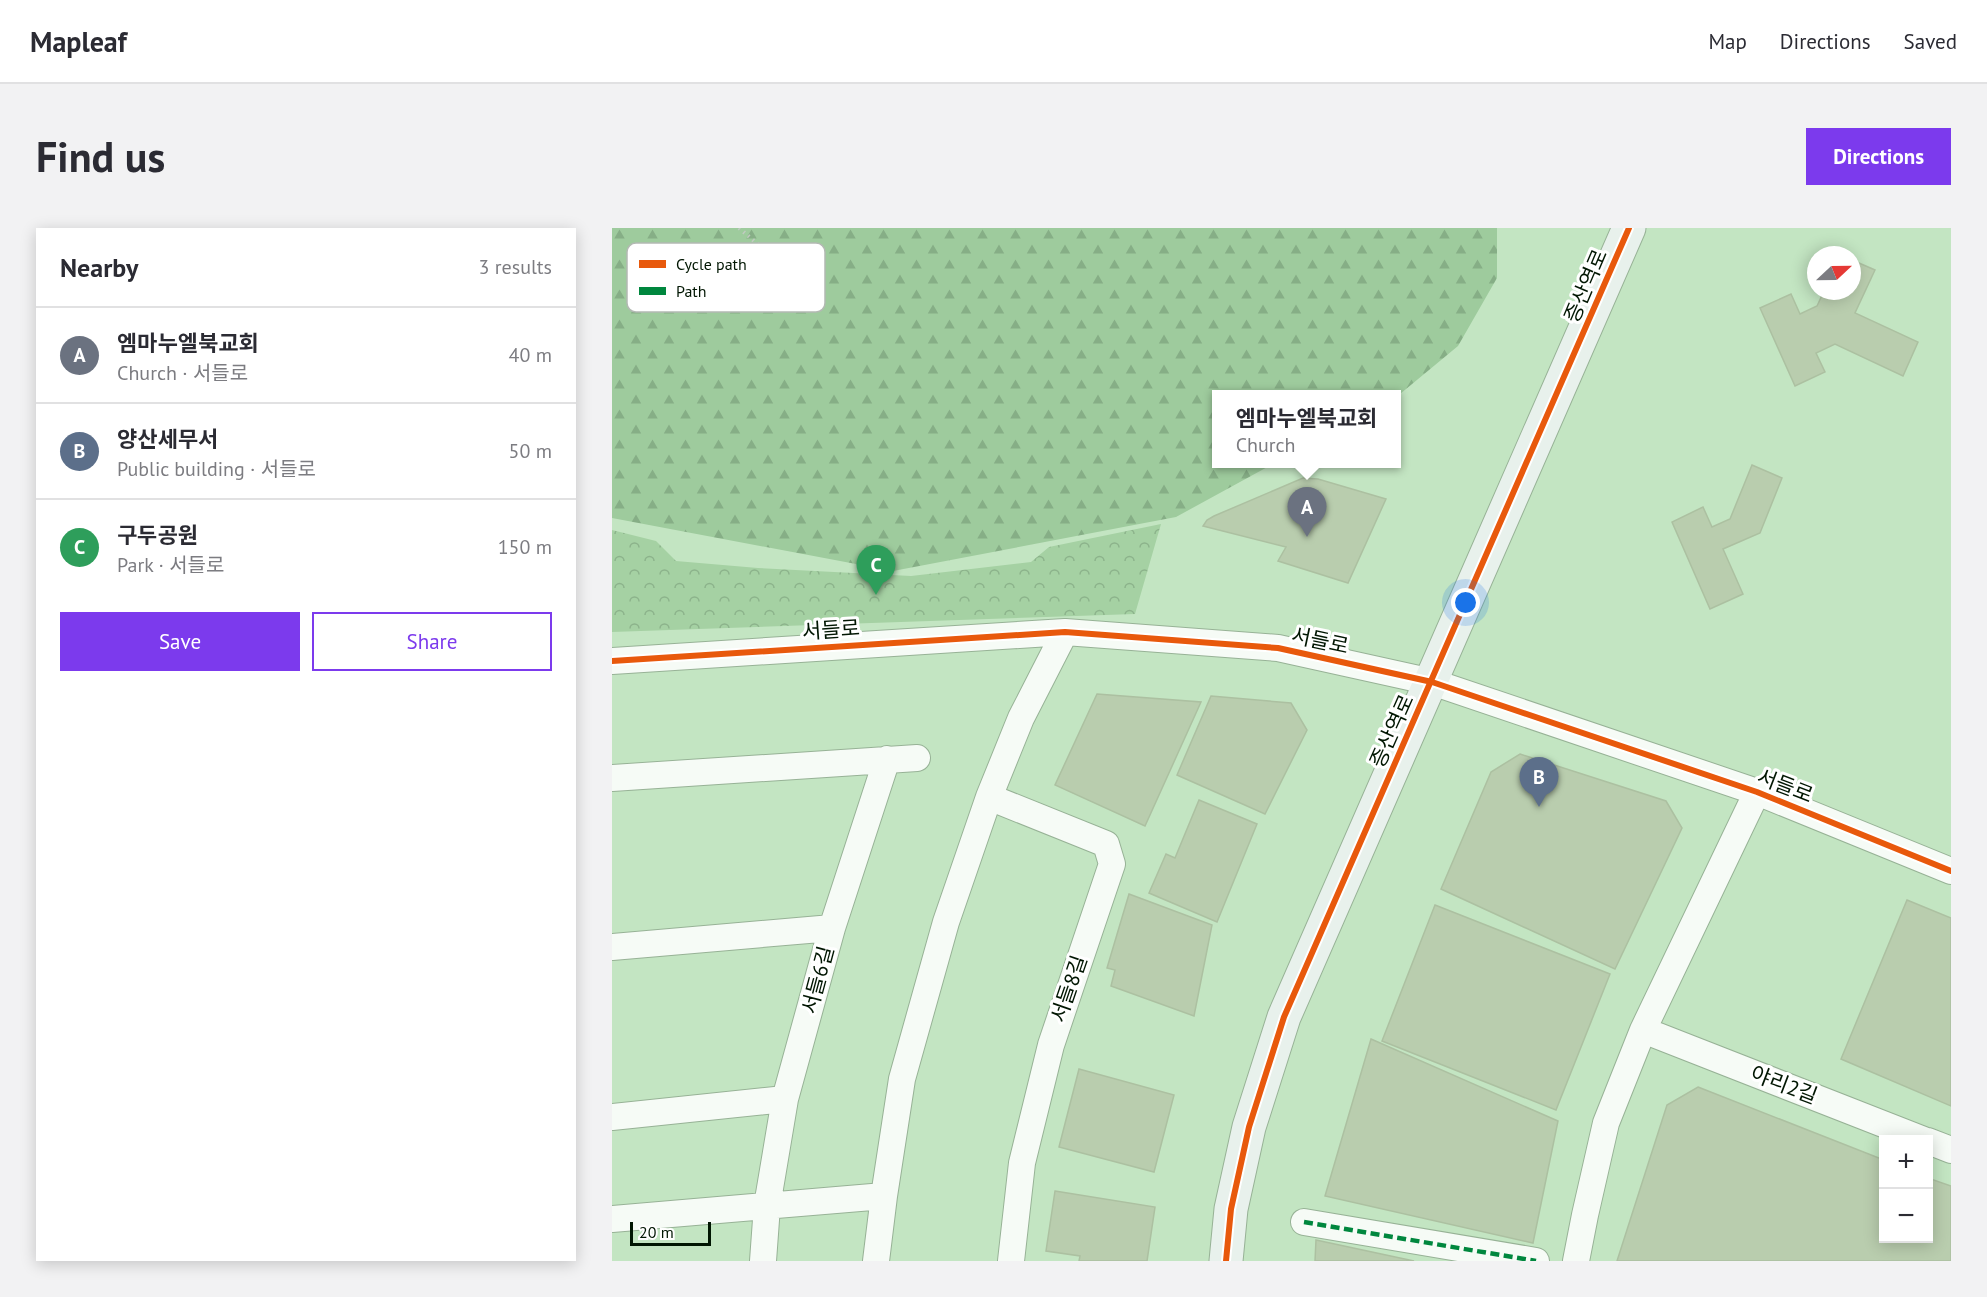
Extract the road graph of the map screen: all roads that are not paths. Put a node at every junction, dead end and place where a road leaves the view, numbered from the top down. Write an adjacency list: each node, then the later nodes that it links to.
1 (1629, 228): 4 (street, 증산역로)
2 (1065, 632): 3 (street, 서들로); 4 (street, 서들로); 9 (street)
3 (612, 661)
4 (1432, 682): 8 (street, 서들로); 26 (street, 증산역로)
5 (917, 758): 6 (street)
6 (887, 759): 7 (street); 11 (street, 서들6길)
7 (612, 778)
8 (1757, 792): 10 (street, 서들로); 13 (street)
9 (989, 797): 19 (street); 25 (street, 서들8길)
10 (1951, 870)
11 (832, 928): 12 (street); 14 (street, 서들6길)
12 (612, 947)
13 (1643, 1030): 16 (street, 야리2길); 28 (street)
14 (785, 1099): 15 (street); 20 (street, 서들6길)
15 (612, 1117)
16 (1911, 1135)
17 (1933, 1143): 18 (street)
18 (1951, 1150)
19 (884, 1196): 20 (street); 24 (street)
20 (766, 1206): 21 (street); 23 (street, 서들6길)
21 (612, 1219)
22 (1304, 1222): 27 (street)
23 (763, 1261)
24 (876, 1261)
25 (1011, 1261)
26 (1226, 1261)
27 (1536, 1261)
28 (1576, 1261)

